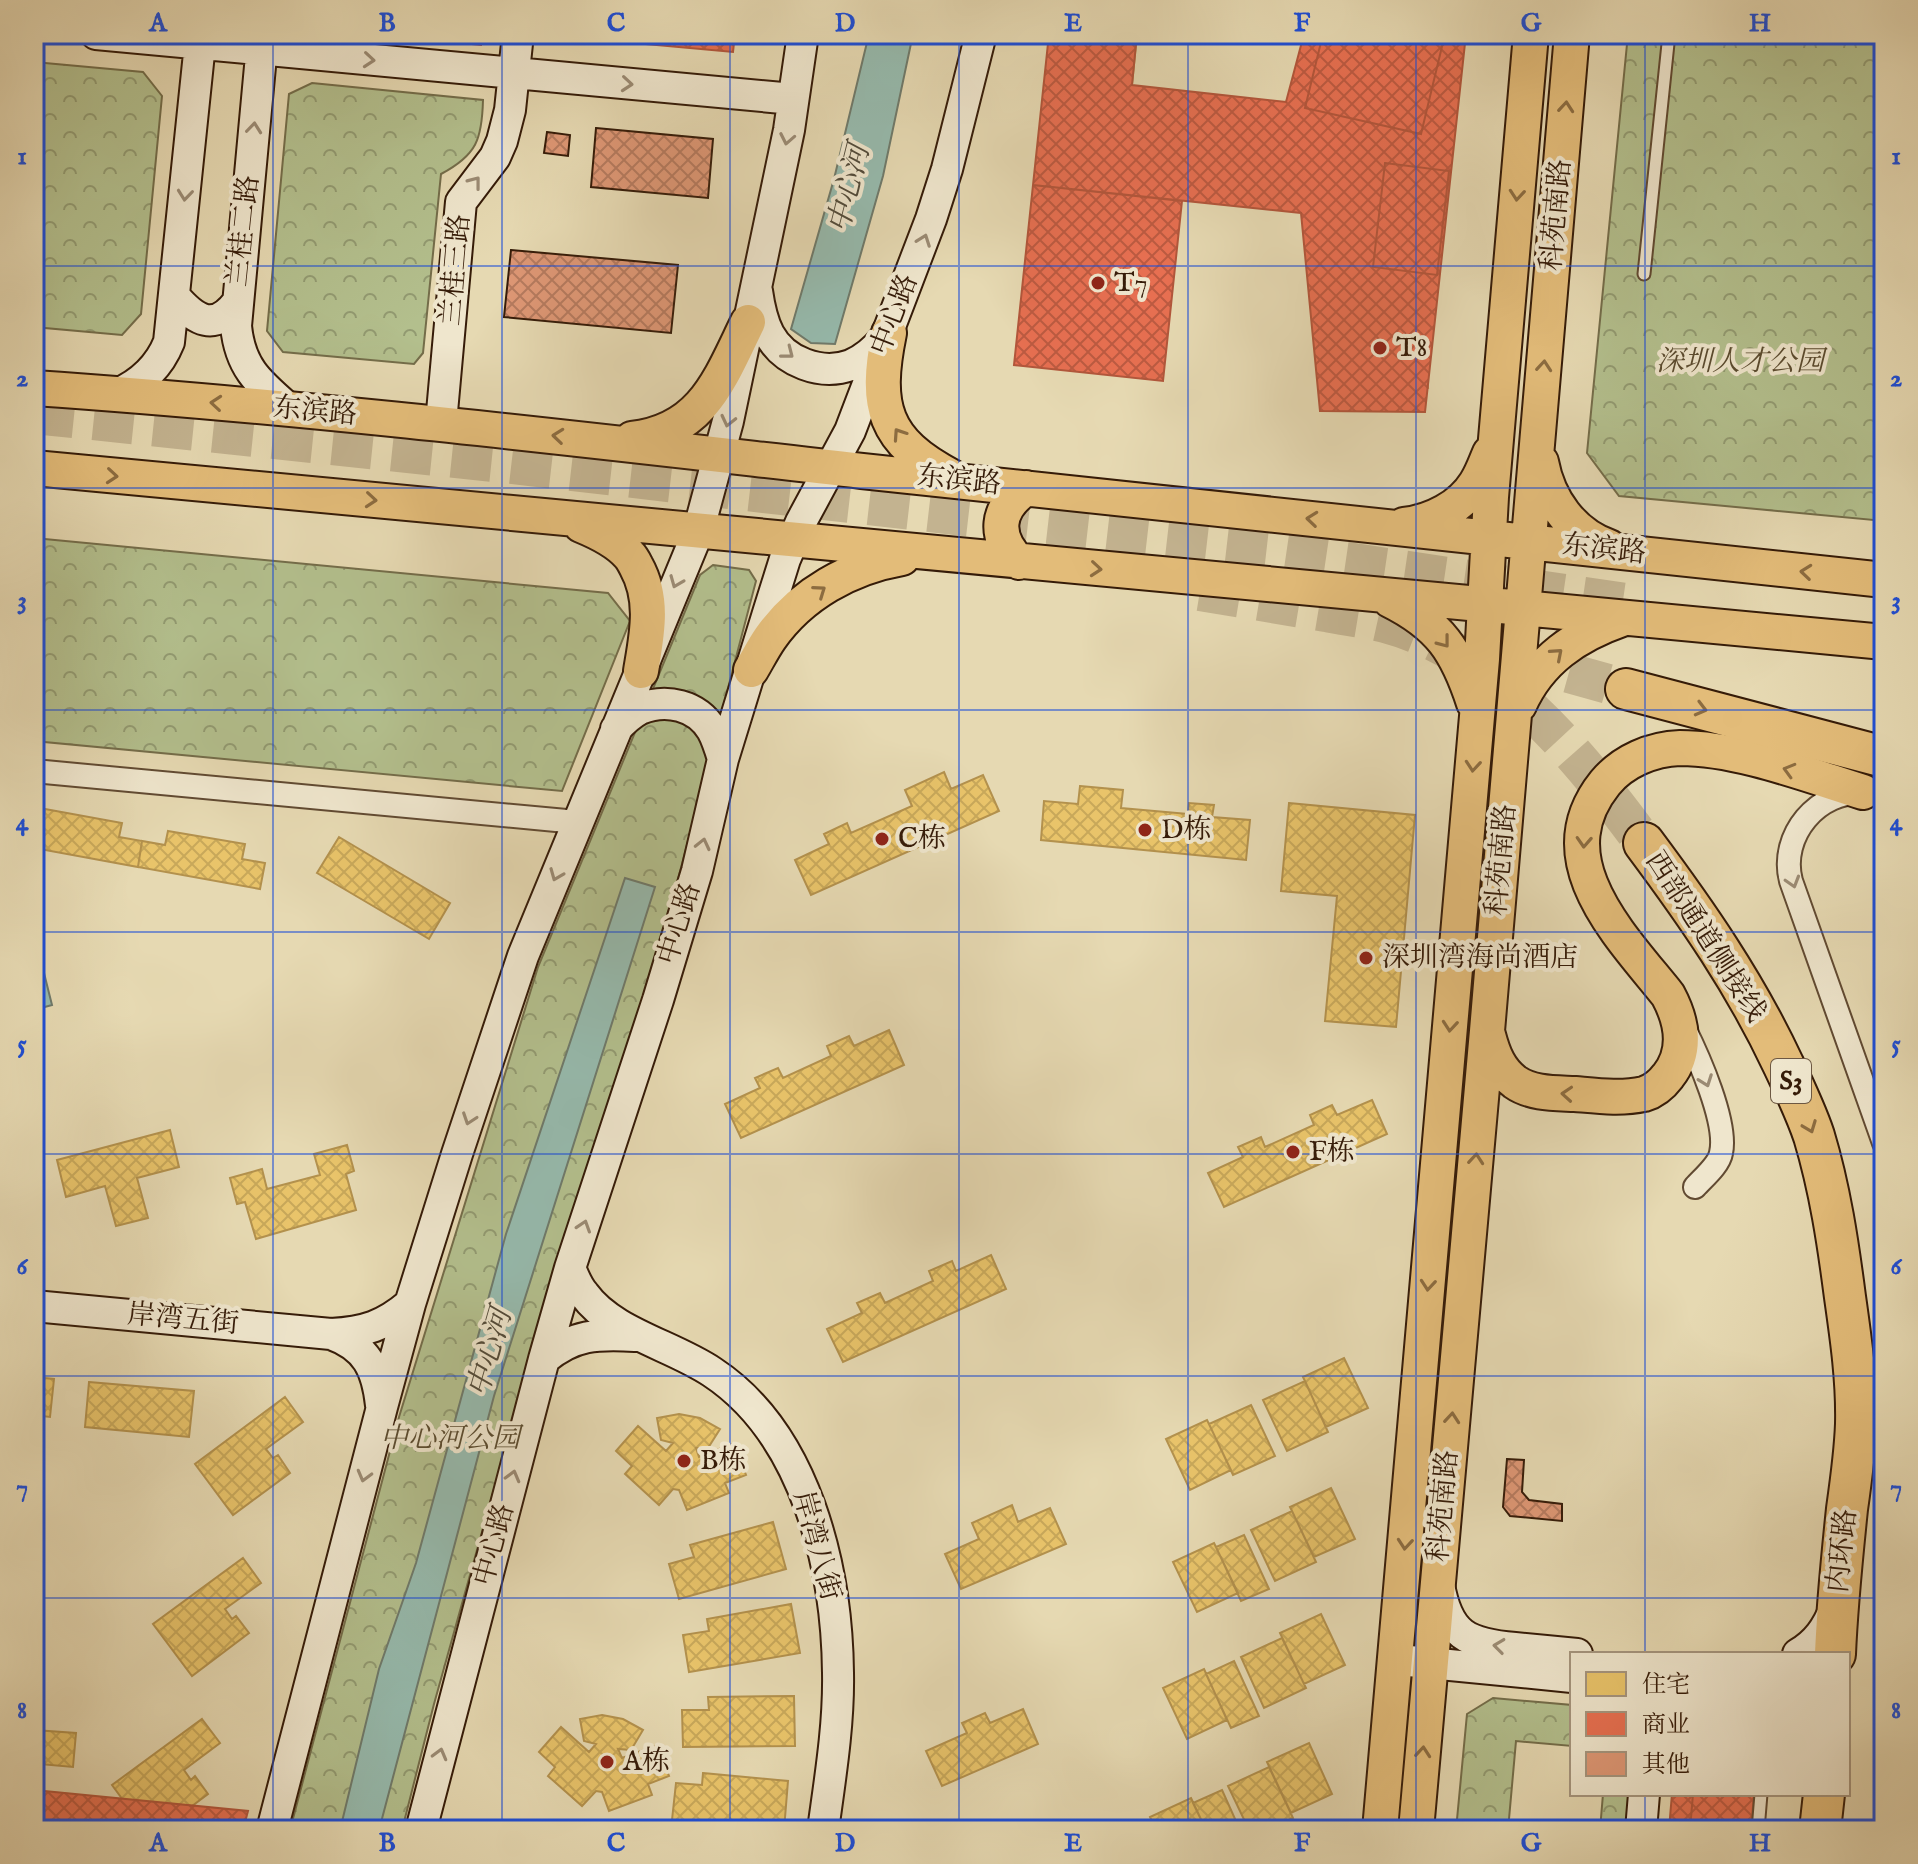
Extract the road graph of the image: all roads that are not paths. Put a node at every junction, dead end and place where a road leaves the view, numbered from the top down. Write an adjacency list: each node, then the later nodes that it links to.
1 (96, 34): 8 (main road)
2 (518, 34): 10 (main road, 兰桂三路)
3 (803, 34): 11 (main road)
4 (981, 34): 17 (main road, 中心路, one-way to 4)
5 (1531, 34): 22 (main road, 科苑南路, one-way to 22)
6 (1572, 34): 20 (main road, 科苑南路, one-way to 6)
7 (1669, 34): 12 (lane)
8 (200, 39): 9 (main road); 14 (main road, one-way to 14)
9 (263, 42): 10 (main road, one-way to 10); 15 (main road, 兰桂二路, one-way to 9)
10 (515, 73): 11 (main road, one-way to 11); 23 (main road, 兰桂三路, one-way to 10)
11 (793, 99): 13 (main road, one-way to 13)
12 (1644, 274)
13 (756, 286): 16 (main road); 17 (main road, one-way to 17)
14 (175, 297): 15 (main road); 19 (main road)
15 (237, 303): 21 (main road, 兰桂二路)
16 (748, 322): 24 (main road); 26 (main road, one-way to 26)
17 (889, 333): 27 (main road, 中心路); 29 (main road, one-way to 17)
18 (34, 388): 19 (main road, 东滨路)
19 (117, 394): 21 (main road, 东滨路, one-way to 19)
20 (1540, 408): 22 (main road); 25 (main road, 科苑南路)
21 (289, 409): 23 (main road, 东滨路)
22 (1497, 421): 32 (main road); 34 (main road, 科苑南路)
23 (441, 423): 24 (main road, 东滨路, one-way to 23)
24 (607, 442): 26 (main road, 东滨路)
25 (1537, 444): 36 (main road, 科苑南路); 37 (main road)
26 (719, 456): 27 (main road, 东滨路); 33 (main road)
27 (832, 467): 29 (main road, 东滨路); 35 (main road, 中心路)
28 (34, 468): 31 (main road, one-way to 31)
29 (959, 481): 30 (main road, 东滨路)
30 (1026, 488): 32 (main road, 东滨路, one-way to 30); 39 (main road)
31 (566, 518): 33 (main road); 47 (main road)
32 (1389, 527): 34 (main road, 东滨路)
33 (698, 532): 35 (main road); 47 (main road, one-way to 47)
34 (1490, 537): 36 (main road, 东滨路); 42 (main road, 科苑南路)
35 (793, 541): 38 (main road); 46 (main road, 中心路)
36 (1529, 542): 37 (main road, 东滨路); 43 (main road, 科苑南路)
37 (1625, 552): 40 (main road, 东滨路, one-way to 37)
38 (925, 553): 39 (main road); 46 (main road, one-way to 38)
39 (1019, 562): 41 (main road, one-way to 41)
40 (1884, 580)
41 (1382, 596): 42 (main road); 49 (main road, one-way to 49)
42 (1485, 605): 43 (main road); 49 (main road, 科苑南路)
43 (1523, 609): 44 (main road); 50 (main road, 科苑南路)
44 (1625, 618): 45 (main road); 50 (main road, one-way to 44)
45 (1884, 642)
46 (751, 670): 53 (main road, 中心路)
47 (641, 671): 51 (main road)
48 (1626, 689): 52 (highway, one-way to 52)
49 (1478, 713): 57 (main road, 科苑南路, one-way to 57)
50 (1514, 717): 58 (main road, 科苑南路)
51 (616, 729): 53 (main road); 56 (main road)
52 (1884, 757)
53 (723, 759): 64 (main road, 中心路, one-way to 53)
54 (34, 771): 56 (street)
55 (1874, 794): 60 (main road, one-way to 60); 62 (street, one-way to 62)
56 (577, 822): 65 (main road, one-way to 65)
57 (1468, 825): 58 (main road); 79 (main road, 科苑南路, one-way to 79)
58 (1504, 829): 61 (main road, 科苑南路)
59 (1644, 843): 69 (highway, 西部通道侧接线 / S3, one-way to 69)
60 (1675, 1009): 61 (main road, one-way to 61); 63 (street, one-way to 63)
61 (1487, 1031): 74 (main road, 科苑南路, one-way to 61)
62 (1884, 1143)
63 (1695, 1187)
64 (570, 1268): 68 (main road, 岸湾八街); 70 (main road, 中心路)
65 (410, 1304): 67 (main road); 71 (main road)
66 (34, 1306): 67 (main road, 岸湾五街)
67 (331, 1334): 71 (main road)
68 (642, 1336): 70 (main road); 87 (main road, 岸湾八街)
69 (1852, 1353): 73 (highway, 内环路)
70 (544, 1359): 86 (main road, 中心路, one-way to 70)
71 (382, 1407): 85 (main road, one-way to 85)
72 (1884, 1415): 73 (highway)
73 (1869, 1447): 75 (highway, 内环路)
74 (1437, 1579): 78 (main road, one-way to 74); 80 (main road, 科苑南路)
75 (1837, 1602): 76 (main road); 77 (highway, 内环路)
76 (1801, 1652)
77 (1835, 1652)
78 (1570, 1653)
79 (1395, 1660): 80 (main road); 88 (main road, 科苑南路)
80 (1430, 1663): 81 (main road); 89 (main road, 科苑南路, one-way to 80)
81 (1570, 1677)
82 (1644, 1796): 90 (main road)
83 (1761, 1796): 91 (lane)
84 (1824, 1796): 92 (highway)
85 (272, 1830)
86 (421, 1830)
87 (823, 1830)
88 (1380, 1830)
89 (1416, 1830)
90 (1641, 1830)
91 (1758, 1830)
92 (1820, 1830)

